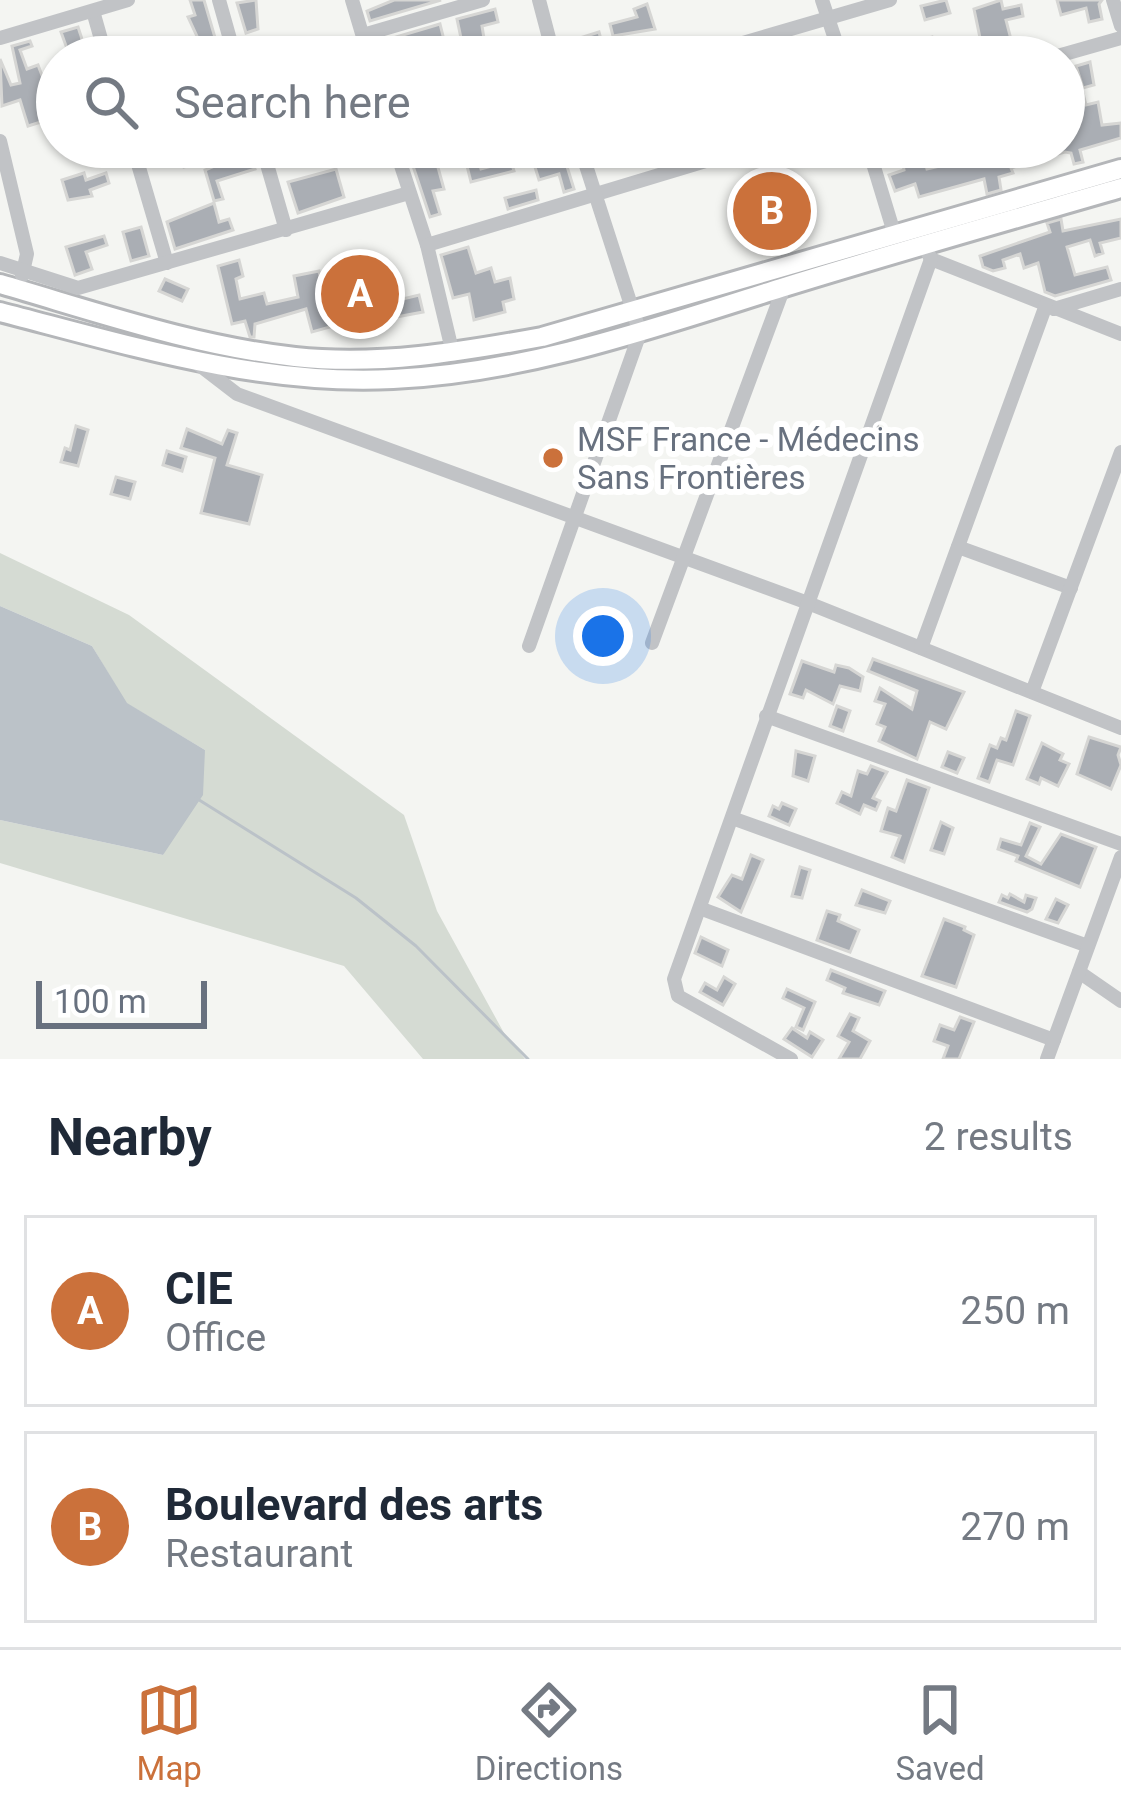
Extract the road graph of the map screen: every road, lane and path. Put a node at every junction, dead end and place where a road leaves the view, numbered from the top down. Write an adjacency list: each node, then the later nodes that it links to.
1 (128, 0): 9 (street)
2 (219, 0): 14 (street)
3 (352, 0): 12 (street)
4 (483, 0): 12 (street)
5 (539, 0): 15 (street)
6 (822, 0): 10 (street)
7 (890, 0): 10 (street)
8 (1113, 0): 11 (street)
9 (93, 11): 13 (street); 18 (street)
10 (828, 18): 16 (street); 17 (street)
11 (1121, 26)
12 (363, 34)
13 (100, 36)
14 (230, 36)
15 (548, 36)
16 (767, 36)
17 (834, 36)
18 (0, 38)
19 (1121, 38): 20 (street)
20 (1085, 48)
21 (0, 141): 38 (street)
22 (139, 168): 37 (street)
23 (268, 168): 32 (street)
24 (403, 168): 30 (street)
25 (587, 168): 31 (street)
26 (685, 168): 31 (street)
27 (875, 168): 33 (street)
28 (1121, 169): 34 (highway)
29 (1121, 188): 34 (highway)
30 (409, 193): 32 (street); 35 (street)
31 (596, 196): 35 (street); 43 (street)
32 (286, 230): 37 (street)
33 (896, 236): 34 (highway); 43 (highway)
34 (924, 244): 40 (highway); 42 (street); 54 (street)
35 (427, 245): 47 (street)
36 (0, 263): 38 (street)
37 (167, 263): 38 (street)
38 (22, 280): 39 (highway); 47 (highway)
39 (0, 284)
40 (784, 287): 45 (highway); 52 (street)
41 (1121, 289): 42 (street)
42 (1050, 307): 46 (street); 51 (street)
43 (633, 310): 45 (street); 47 (highway)
44 (0, 312): 48 (highway)
45 (640, 334): 48 (highway); 50 (street)
46 (1121, 334)
47 (453, 354)
48 (194, 361): 50 (street)
49 (1121, 452): 53 (street)
50 (575, 517): 52 (street); 56 (street)
51 (958, 547): 53 (street); 57 (street)
52 (683, 558): 54 (street); 55 (street)
53 (1071, 588): 58 (street)
54 (808, 603): 57 (street); 59 (street)
55 (652, 643)
56 (529, 646)
57 (921, 648): 58 (street)
58 (1032, 692): 60 (street)
59 (766, 716): 61 (street); 62 (street)
60 (1121, 728)
61 (732, 818): 64 (street); 65 (street)
62 (1121, 844)
63 (1121, 857): 65 (street)
64 (702, 909): 68 (street); 69 (street)
65 (1088, 946): 66 (street)
66 (1079, 972): 67 (street); 68 (street)
67 (1121, 1001)
68 (1054, 1040): 70 (street)
69 (791, 1059)
70 (1047, 1059)

